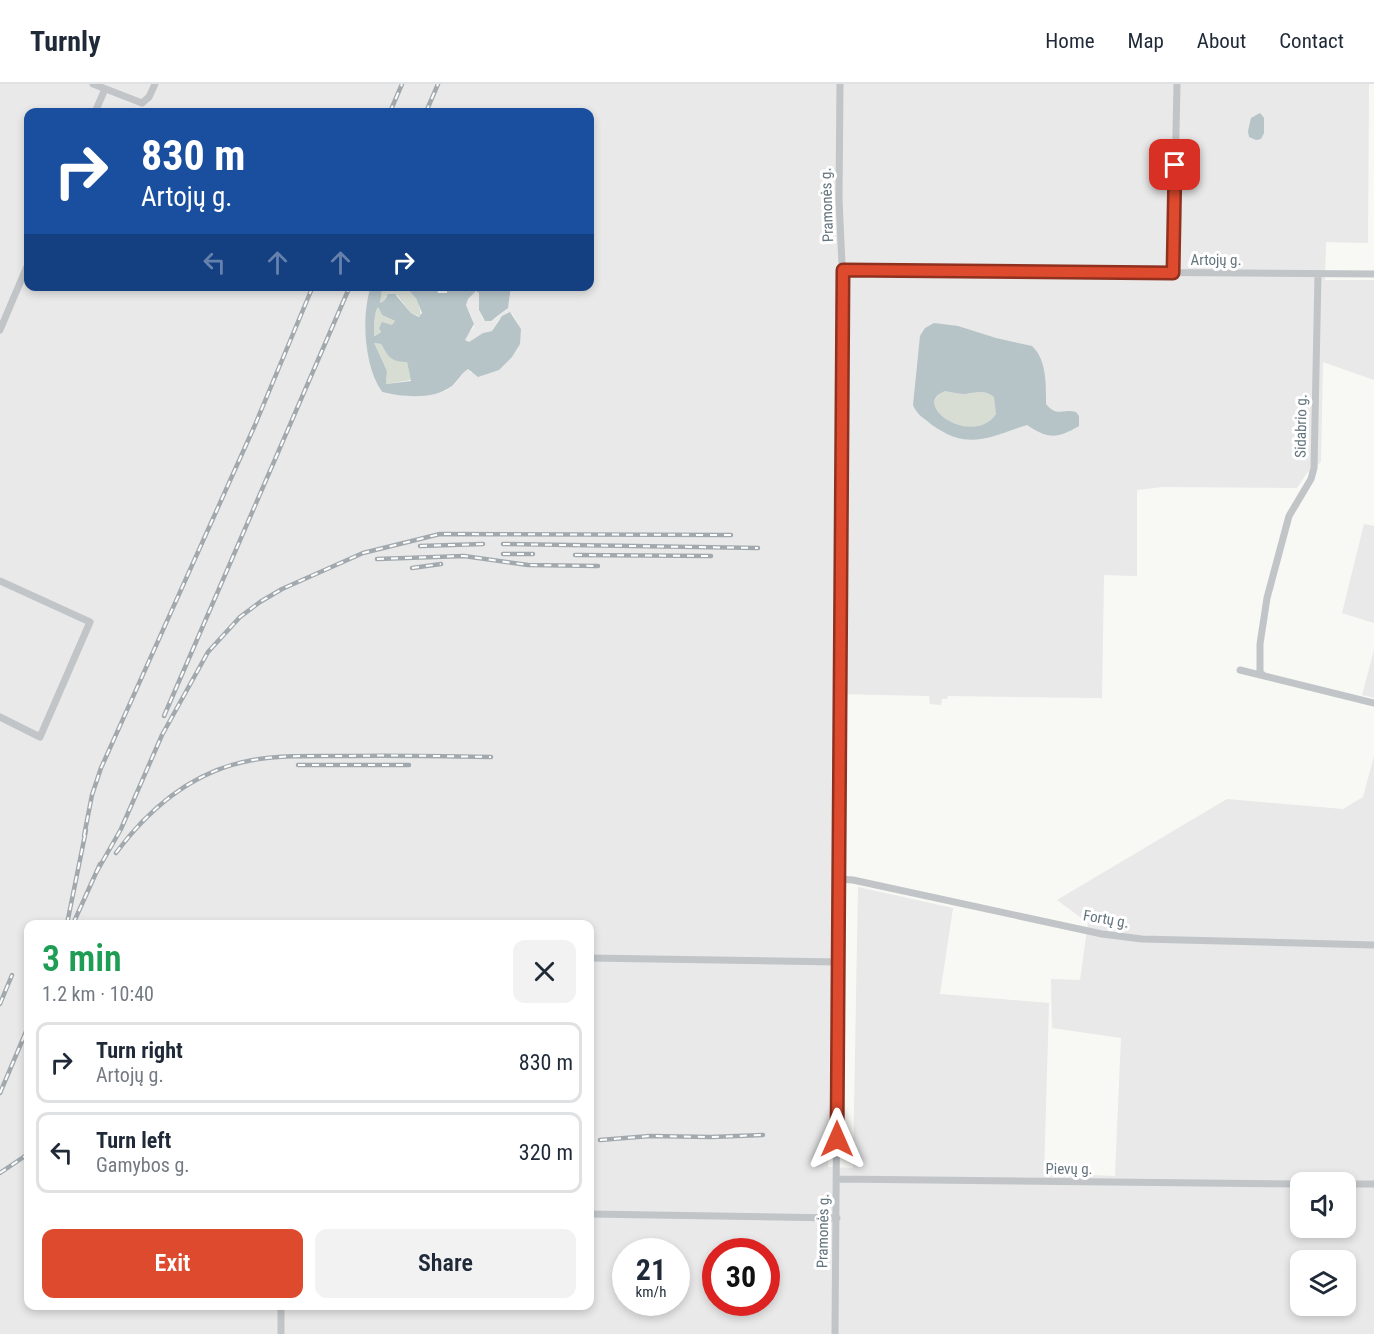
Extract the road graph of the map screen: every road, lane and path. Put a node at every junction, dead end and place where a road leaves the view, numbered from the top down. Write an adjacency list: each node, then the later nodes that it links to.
1 (93, 84): 5 (street)
2 (155, 84): 5 (street)
3 (840, 84): 7 (street, Pramonės g.)
4 (1177, 84): 9 (street)
5 (105, 90): 6 (street)
6 (97, 108)
7 (843, 270): 9 (street, Artojų g.); 18 (street, Pramonės g.)
8 (24, 273): 12 (street)
9 (1173, 273): 10 (street, Artojų g.)
10 (1318, 274): 11 (street, Artojų g.); 15 (street, Sidabrio g.)
11 (1374, 274)
12 (0, 330)
13 (0, 582): 17 (street)
14 (1240, 670): 15 (street)
15 (1263, 675): 16 (street)
16 (1374, 703)
17 (0, 717)
18 (838, 879): 19 (street, Fortų g.); 21 (street, Pramonės g.)
19 (1374, 945)
20 (594, 958): 21 (street)
21 (838, 962): 22 (street, Pramonės g.)
22 (837, 1179): 23 (street, Pievų g.); 27 (street, Pramonės g.)
23 (1290, 1184)
24 (1356, 1184): 25 (street)
25 (1374, 1184)
26 (594, 1214): 27 (street)
27 (837, 1218): 30 (street, Pramonės g.)
28 (281, 1310): 29 (street)
29 (280, 1334)
30 (835, 1334)

